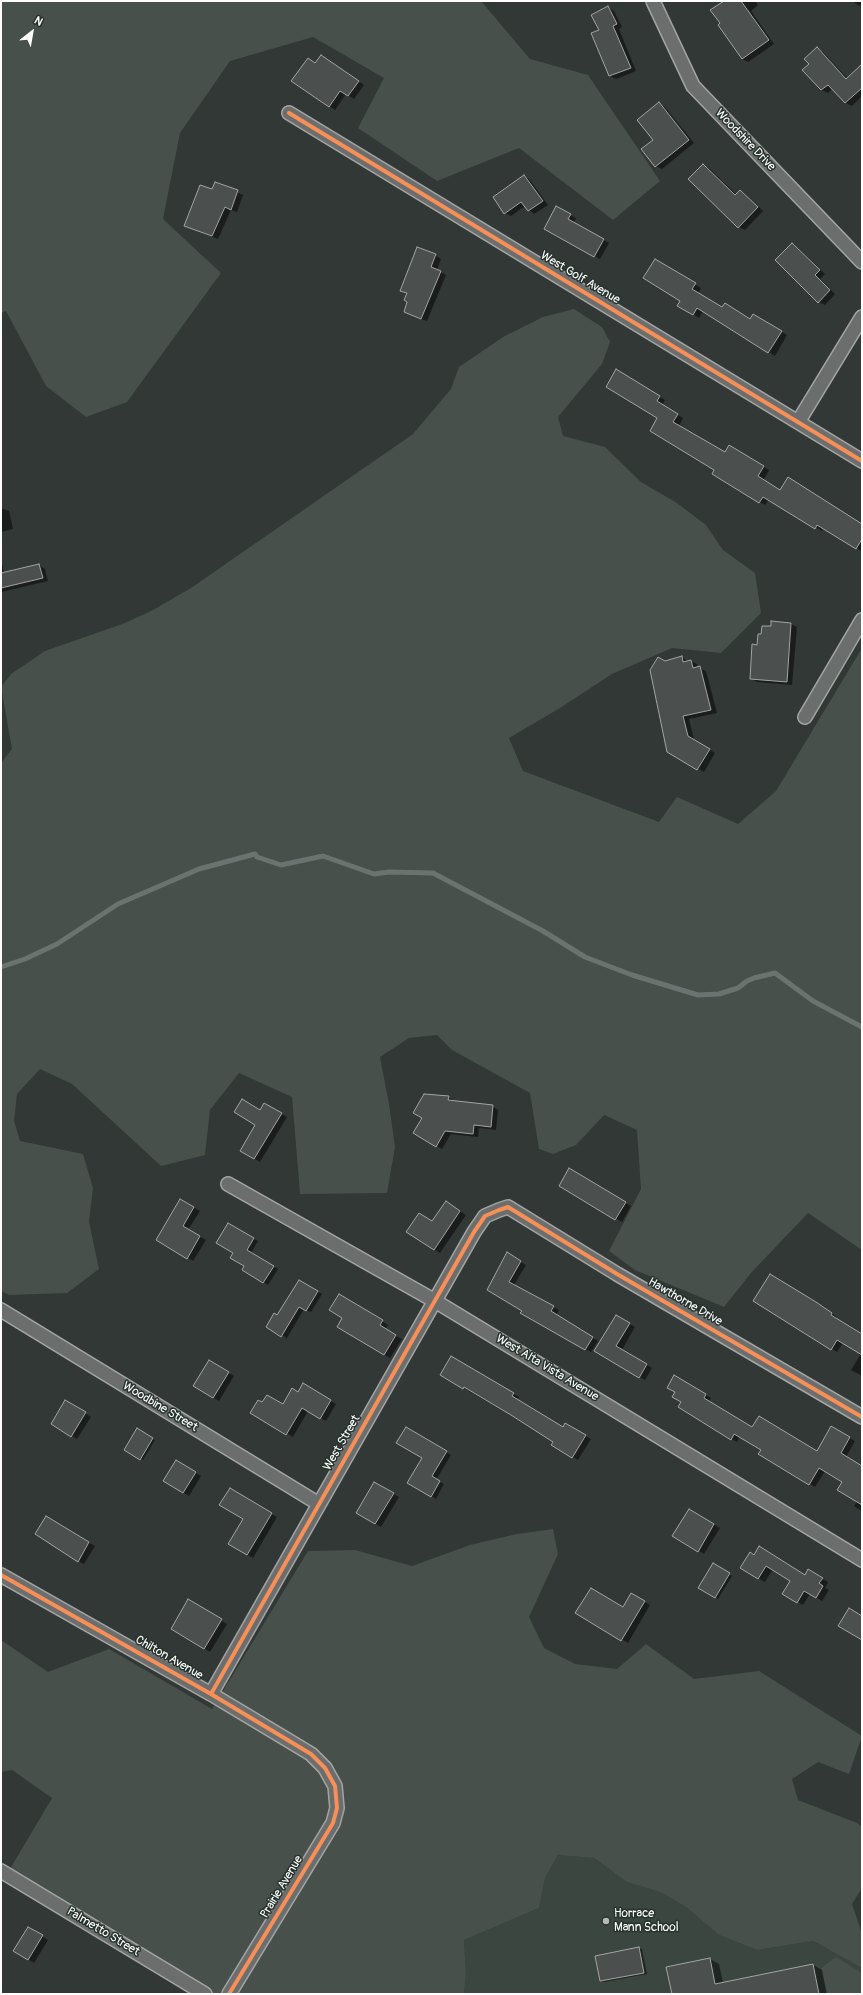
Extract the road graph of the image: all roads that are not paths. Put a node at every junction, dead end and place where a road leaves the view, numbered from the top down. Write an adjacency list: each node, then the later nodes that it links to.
1 (653, 1): 3 (street, Woodshire Drive)
2 (289, 112): 5 (street, West Golf Avenue)
3 (862, 262)
4 (862, 316): 5 (street)
5 (798, 422): 6 (street, West Golf Avenue)
6 (862, 461)
7 (862, 620): 8 (street)
8 (805, 717)
9 (228, 1184): 11 (street, West Alta Vista Avenue)
10 (499, 1210): 11 (street, West Street); 13 (street, Hawthorne Drive)
11 (435, 1301): 14 (street, West Street); 15 (street, West Alta Vista Avenue)
12 (1, 1310): 14 (street, Woodbine Street)
13 (862, 1417)
14 (319, 1504): 17 (street, West Street)
15 (862, 1560)
16 (1, 1575): 17 (street, Chilton Avenue)
17 (211, 1694): 18 (street, Chilton Avenue)
18 (335, 1786): 21 (street, Prairie Avenue)
19 (1, 1871): 20 (street, Palmetto Street)
20 (205, 1994)
21 (229, 1994)

